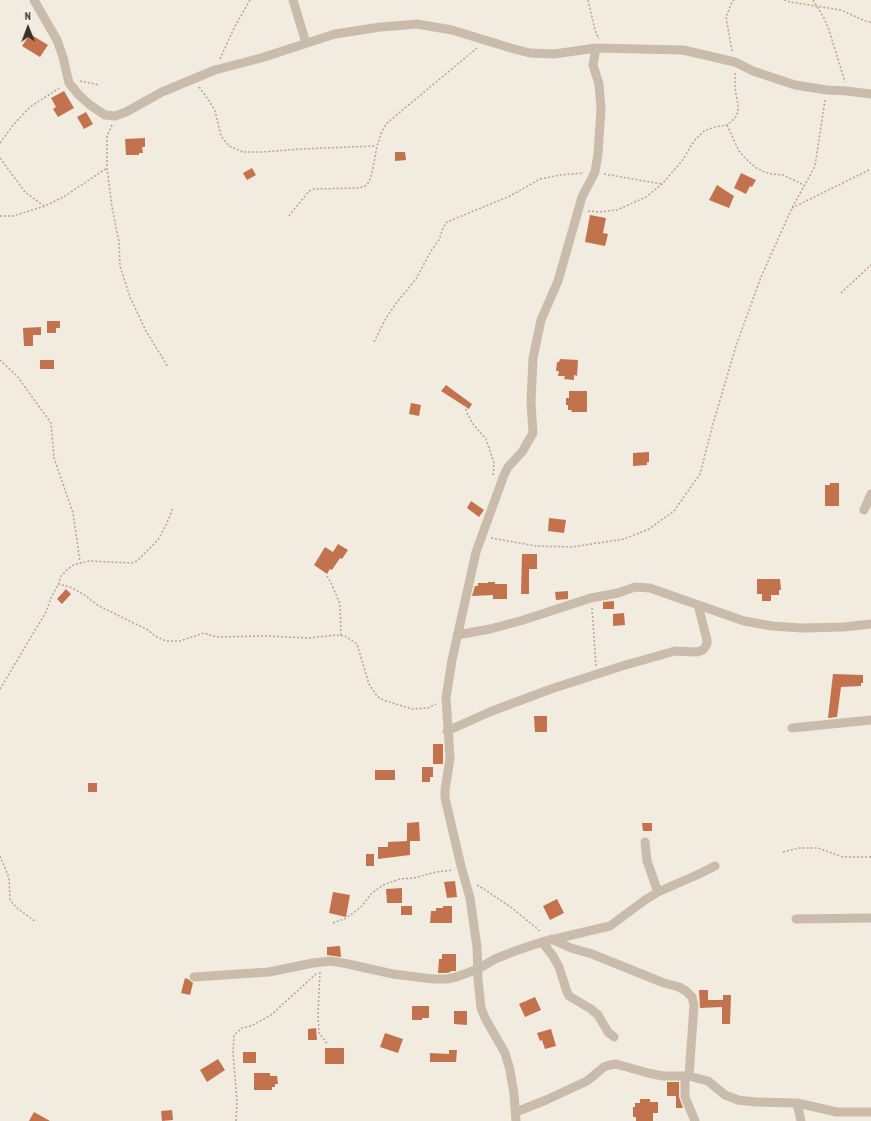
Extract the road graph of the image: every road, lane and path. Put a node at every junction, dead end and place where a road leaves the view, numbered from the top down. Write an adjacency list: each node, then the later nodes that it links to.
1 (34, 0): 15 (street)
2 (250, 0): 14 (path)
3 (293, 0): 11 (street)
4 (588, 0): 12 (path)
5 (734, 0): 13 (path)
6 (784, 0): 8 (path)
7 (813, 0): 8 (path)
8 (815, 6): 9 (path); 19 (path)
9 (871, 22)
10 (487, 40): 11 (street); 12 (street); 24 (path)
11 (306, 43): 14 (street)
12 (600, 48): 13 (street); 28 (street)
13 (734, 62): 18 (street); 22 (path)
14 (216, 70): 16 (street)
15 (68, 79): 17 (path); 21 (street); 23 (path)
16 (194, 79): 21 (street); 24 (path)
17 (100, 85)
18 (827, 90): 19 (street); 30 (path)
19 (848, 91): 20 (street)
20 (871, 94)
21 (115, 116): 26 (path)
22 (727, 125): 29 (path); 30 (path)
23 (0, 143)
24 (377, 146): 35 (path)
25 (0, 158): 31 (path)
26 (107, 168): 31 (path); 40 (path)
27 (871, 169): 32 (path)
28 (595, 172): 29 (path); 33 (street); 38 (path)
29 (662, 184): 33 (path)
30 (804, 185): 32 (path)
31 (45, 206): 34 (path)
32 (792, 208): 46 (path)
33 (578, 210): 42 (street)
34 (0, 216)
35 (290, 216)
36 (871, 265): 37 (path)
37 (841, 293)
38 (374, 342)
39 (0, 360): 47 (path)
40 (168, 367)
41 (465, 405): 42 (path)
42 (496, 494): 46 (street)
43 (871, 494): 45 (street)
44 (173, 508): 47 (path)
45 (864, 510)
46 (482, 536): 54 (street)
47 (80, 562): 49 (path)
48 (326, 576): 53 (path)
49 (58, 584): 53 (path); 56 (path)
50 (591, 598): 51 (street); 54 (street); 55 (path)
51 (698, 605): 52 (street); 55 (street)
52 (871, 624)
53 (341, 635): 57 (path)
54 (458, 636): 57 (street)
55 (597, 674): 60 (street)
56 (0, 689)
57 (446, 698): 60 (street)
58 (871, 720): 59 (street)
59 (792, 728)
60 (447, 732): 65 (street)
61 (645, 842): 68 (street)
62 (783, 852): 64 (path)
63 (0, 856): 71 (path)
64 (871, 857)
65 (460, 866): 67 (street); 72 (path)
66 (715, 866): 68 (street)
67 (466, 881): 73 (path); 74 (street)
68 (658, 892): 73 (street)
69 (871, 918): 70 (street)
70 (796, 919)
71 (36, 922)
72 (333, 923)
73 (547, 941): 74 (street); 76 (street); 78 (street)
74 (478, 969): 75 (street); 81 (street)
75 (194, 977)
76 (614, 1037)
77 (328, 1045): 82 (path)
78 (687, 1076): 79 (street); 81 (street); 83 (street)
79 (797, 1103): 80 (street); 84 (street)
80 (871, 1112)
81 (516, 1117)
82 (236, 1121)
83 (695, 1121)
84 (801, 1121)

